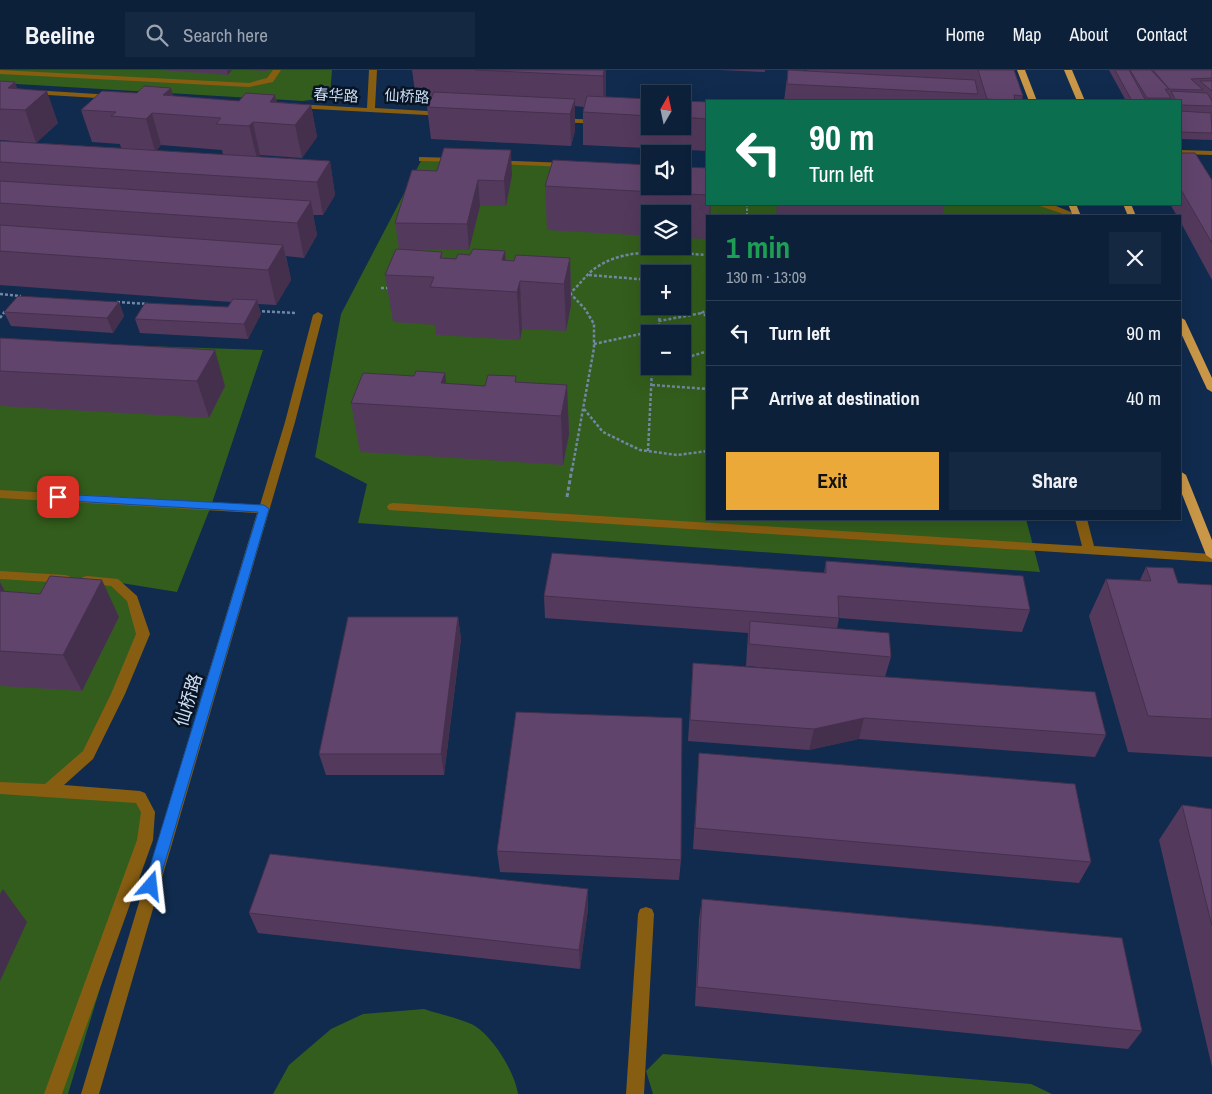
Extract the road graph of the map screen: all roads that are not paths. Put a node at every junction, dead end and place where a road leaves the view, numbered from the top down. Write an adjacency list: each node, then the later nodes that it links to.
1 (276, 70): 5 (street)
2 (373, 70): 11 (street)
3 (1021, 70): 8 (main road)
4 (1068, 70): 9 (main road)
5 (0, 72)
6 (0, 90): 7 (street)
7 (117, 97)
8 (1032, 100)
9 (1081, 100)
10 (283, 106): 11 (street, 春华路)
11 (371, 110): 12 (street, 仙桥路)
12 (451, 114)
13 (550, 120): 14 (street)
14 (610, 122)
15 (1181, 152): 16 (street)
16 (1212, 153)
17 (422, 159): 18 (street)
18 (472, 161)
19 (481, 162): 20 (street)
20 (581, 166)
21 (1046, 205): 22 (street)
22 (1074, 215)
23 (318, 315): 29 (street, 仙桥路)
24 (1181, 322): 25 (main road)
25 (1212, 388)
26 (1181, 478): 32 (main road)
27 (0, 494): 29 (street)
28 (393, 507): 31 (street)
29 (264, 509): 38 (street, 仙桥路)
30 (1081, 520): 31 (street)
31 (1089, 550): 32 (street)
32 (1212, 556)
33 (0, 575): 35 (street)
34 (0, 788): 35 (street)
35 (48, 790): 37 (street)
36 (646, 914): 39 (street)
37 (53, 1094)
38 (90, 1094)
39 (635, 1094)

